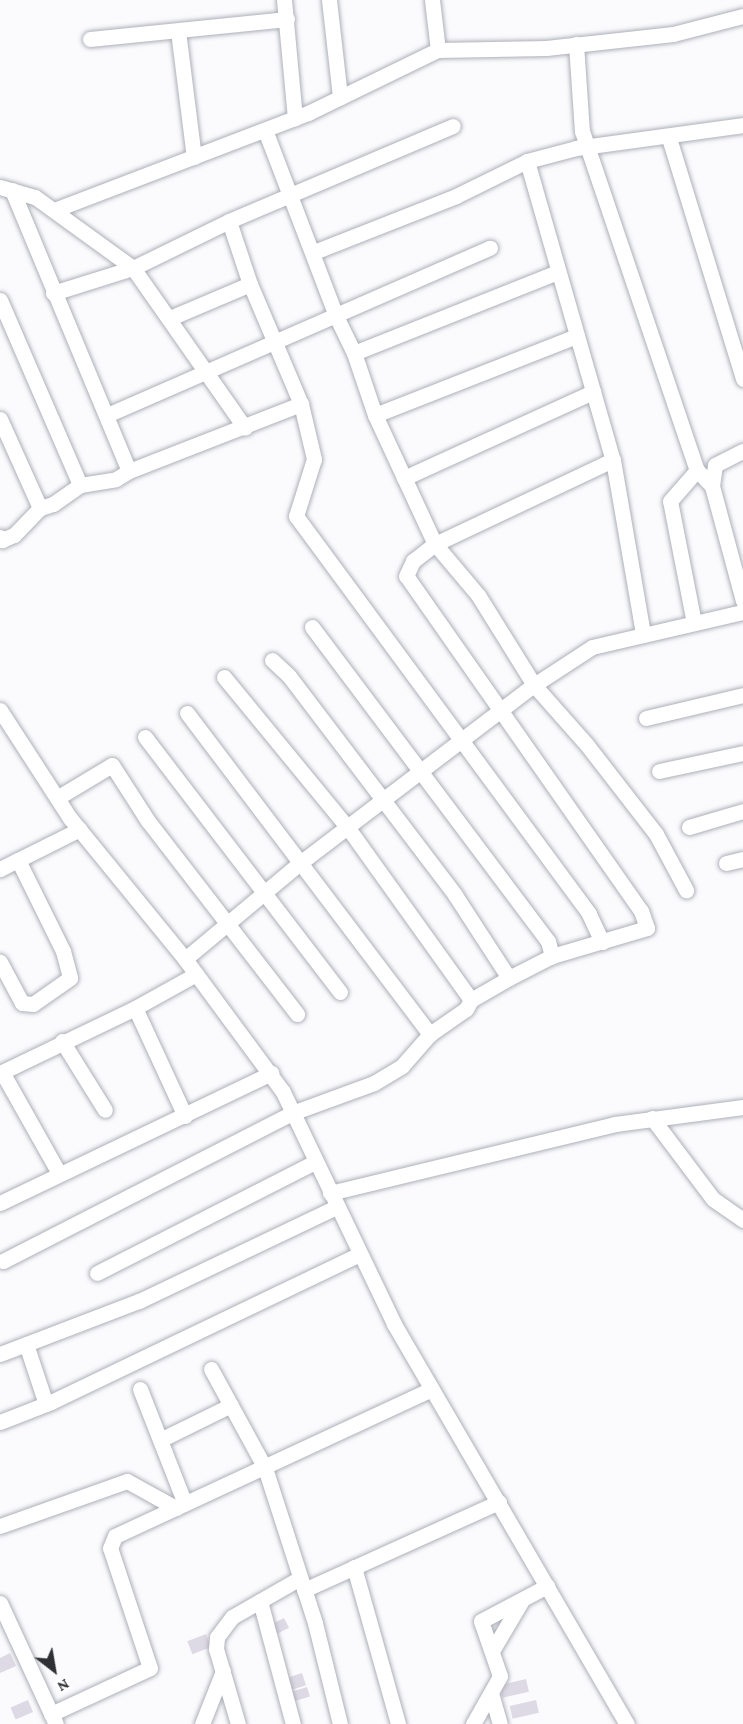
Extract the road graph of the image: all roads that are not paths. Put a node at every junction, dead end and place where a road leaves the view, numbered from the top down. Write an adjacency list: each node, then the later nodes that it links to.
1 (284, 0): 5 (street)
2 (329, 0): 10 (street)
3 (432, 0): 9 (street)
4 (743, 16): 8 (street)
5 (287, 19): 6 (street); 11 (street)
6 (178, 31): 7 (street); 17 (street)
7 (90, 39)
8 (576, 44): 9 (street); 16 (street)
9 (438, 50): 10 (street)
10 (340, 97): 11 (street)
11 (295, 118): 14 (street)
12 (743, 125): 15 (street)
13 (453, 126): 20 (street)
14 (265, 130): 17 (street); 20 (street)
15 (669, 138): 16 (street); 36 (street)
16 (591, 148): 18 (street); 45 (street)
17 (194, 157): 21 (street)
18 (527, 161): 24 (street); 26 (street)
19 (6, 188): 21 (street); 28 (street)
20 (291, 195): 22 (street); 24 (street)
21 (54, 210): 25 (street)
22 (229, 221): 25 (street); 27 (street)
23 (490, 248): 30 (street)
24 (314, 252): 30 (street)
25 (133, 268): 28 (street); 31 (street)
26 (558, 272): 32 (street); 34 (street)
27 (250, 284): 31 (street); 33 (street)
28 (53, 293): 39 (street)
29 (0, 300): 48 (street)
30 (336, 316): 33 (street); 34 (street)
31 (170, 318): 35 (street)
32 (577, 336): 37 (street); 40 (street)
33 (277, 342): 35 (street); 38 (street)
34 (354, 353): 40 (street)
35 (209, 372): 39 (street); 42 (street)
36 (743, 379)
37 (593, 392): 44 (street); 47 (street)
38 (301, 404): 42 (street); 67 (street)
39 (108, 414): 46 (street)
40 (375, 415): 47 (street)
41 (0, 419): 50 (street)
42 (245, 428): 46 (street)
43 (743, 451): 49 (street)
44 (613, 460): 52 (street); 57 (street)
45 (697, 470): 49 (street); 55 (street)
46 (129, 471): 48 (street)
47 (404, 478): 52 (street)
48 (80, 485): 50 (street)
49 (712, 486): 53 (street)
50 (40, 508): 51 (street)
51 (0, 537)
52 (435, 544): 60 (street); 63 (street)
53 (743, 601)
54 (743, 612): 55 (street)
55 (693, 623): 57 (street)
56 (312, 627): 69 (street)
57 (643, 634): 60 (street)
58 (272, 660): 72 (street)
59 (224, 677): 75 (street)
60 (534, 686): 63 (street); 82 (street)
61 (743, 695): 65 (street)
62 (0, 710): 71 (street)
63 (501, 711): 67 (street); 85 (street)
64 (187, 713): 79 (street)
65 (646, 718)
66 (145, 737): 83 (street)
67 (461, 740): 69 (street); 85 (street)
68 (743, 753): 70 (street)
69 (422, 771): 72 (street); 86 (street)
70 (658, 771)
71 (57, 798): 76 (street); 84 (street)
72 (384, 800): 75 (street); 90 (street)
73 (743, 811): 74 (street)
74 (689, 827)
75 (348, 828): 79 (street); 92 (street)
76 (80, 830): 77 (street); 87 (street)
77 (18, 860): 81 (street); 88 (street)
78 (743, 860): 80 (street)
79 (300, 862): 83 (street); 95 (street)
80 (726, 863)
81 (0, 869)
82 (686, 890)
83 (262, 895): 84 (street); 91 (street)
84 (228, 923): 87 (street); 94 (street)
85 (602, 942): 86 (street)
86 (552, 956): 90 (street)
87 (184, 959): 89 (street)
88 (0, 962)
89 (196, 974): 93 (street); 98 (street)
90 (509, 978): 92 (street)
91 (340, 992)
92 (471, 1000): 95 (street)
93 (135, 1008): 96 (street); 102 (street)
94 (297, 1014)
95 (430, 1034): 101 (street)
96 (62, 1041): 97 (street); 100 (street)
97 (1, 1072): 105 (street)
98 (271, 1073): 101 (street); 102 (street)
99 (743, 1107): 103 (street)
100 (105, 1110)
101 (292, 1113): 104 (street); 110 (street)
102 (185, 1116): 105 (street)
103 (652, 1118): 106 (street); 108 (street)
104 (315, 1162): 106 (street); 111 (street)
105 (59, 1173): 107 (street)
106 (333, 1200): 109 (street); 112 (street)
107 (0, 1203)
108 (743, 1220)
109 (358, 1255): 116 (street); 117 (street)
110 (3, 1261)
111 (97, 1273)
112 (26, 1344): 113 (street); 117 (street)
113 (0, 1354)
114 (211, 1369): 118 (street)
115 (140, 1389): 120 (street)
116 (431, 1389): 121 (street); 122 (street)
117 (46, 1404): 119 (street)
118 (231, 1405): 120 (street); 121 (street)
119 (0, 1422)
120 (160, 1440): 123 (street)
121 (265, 1468): 123 (street); 126 (street)
122 (499, 1502): 125 (street); 127 (street)
123 (181, 1506): 124 (street); 134 (street)
124 (0, 1526)
125 (354, 1568): 126 (street); 139 (street)
126 (302, 1584): 129 (street); 138 (street)
127 (548, 1586): 128 (street); 142 (street)
128 (521, 1600): 131 (street); 131 (street)
129 (260, 1601): 132 (street); 137 (street)
130 (0, 1604): 134 (street)
131 (492, 1651): 133 (street)
132 (223, 1671): 135 (street); 136 (street)
133 (490, 1693): 140 (street); 141 (street)
134 (53, 1719)
135 (202, 1724)
136 (238, 1724)
137 (293, 1724)
138 (340, 1724)
139 (398, 1724)
140 (473, 1724)
141 (500, 1724)
142 (627, 1724)

